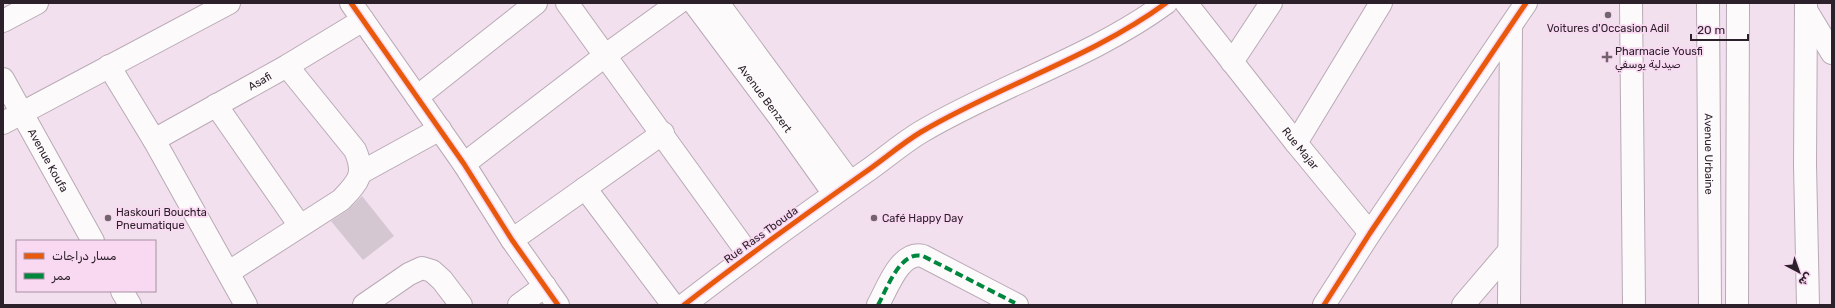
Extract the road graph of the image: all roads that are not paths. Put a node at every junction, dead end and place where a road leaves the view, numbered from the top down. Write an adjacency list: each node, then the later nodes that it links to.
1 (37, 3): 18 (street)
2 (229, 3): 23 (street)
3 (536, 3): 26 (street)
4 (567, 3): 21 (street)
5 (678, 3): 21 (street)
6 (694, 3): 36 (street, Avenue Benzert)
7 (718, 3): 36 (street, Avenue Benzert)
8 (1166, 3): 36 (street, Rue Rass Tbouda)
9 (1186, 3): 22 (street, Rue Majar)
10 (1271, 3): 22 (street)
11 (1381, 3): 32 (street)
12 (1526, 3): 19 (street)
13 (1631, 3): 59 (street)
14 (1708, 3): 60 (street, Avenue Urbaine)
15 (1738, 3): 61 (street)
16 (1806, 6): 20 (street); 62 (street)
17 (357, 11): 24 (street, Asafi); 26 (street)
18 (3, 21)
19 (1511, 26): 38 (street); 41 (street)
20 (1832, 53)
21 (606, 55): 30 (street); 33 (street)
22 (1232, 62): 32 (street, Rue Majar)
23 (109, 66): 28 (street); 31 (street)
24 (287, 66): 27 (street, Asafi); 34 (street)
25 (3, 79): 28 (street, Avenue Koufa)
26 (417, 97): 29 (street)
27 (216, 105): 31 (street, Asafi); 37 (street)
28 (12, 118): 39 (street, Avenue Koufa)
29 (440, 128): 33 (street); 34 (street)
30 (663, 133): 35 (street); 42 (street)
31 (154, 140): 43 (street)
32 (1296, 143): 38 (street, Rue Majar)
33 (464, 164): 40 (street)
34 (360, 173): 37 (street)
35 (585, 188): 40 (street); 52 (street)
36 (842, 188): 42 (street, Rue Rass Tbouda)
37 (300, 226): 43 (street)
38 (1370, 233): 56 (street)
39 (92, 240)
40 (512, 240): 44 (street)
41 (1509, 251): 57 (street); 58 (street)
42 (749, 255): 53 (street, Rue Rass Tbouda)
43 (229, 272): 47 (street)
44 (545, 286): 50 (street); 51 (street)
45 (123, 292): 46 (street)
46 (130, 305)
47 (246, 305)
48 (364, 305): 49 (street)
49 (461, 305)
50 (519, 305)
51 (558, 305)
52 (673, 305)
53 (684, 305)
54 (878, 305): 55 (street)
55 (1017, 305)
56 (1324, 305)
57 (1463, 305)
58 (1509, 305)
59 (1634, 305)
60 (1710, 305)
61 (1737, 305)
62 (1808, 305)

